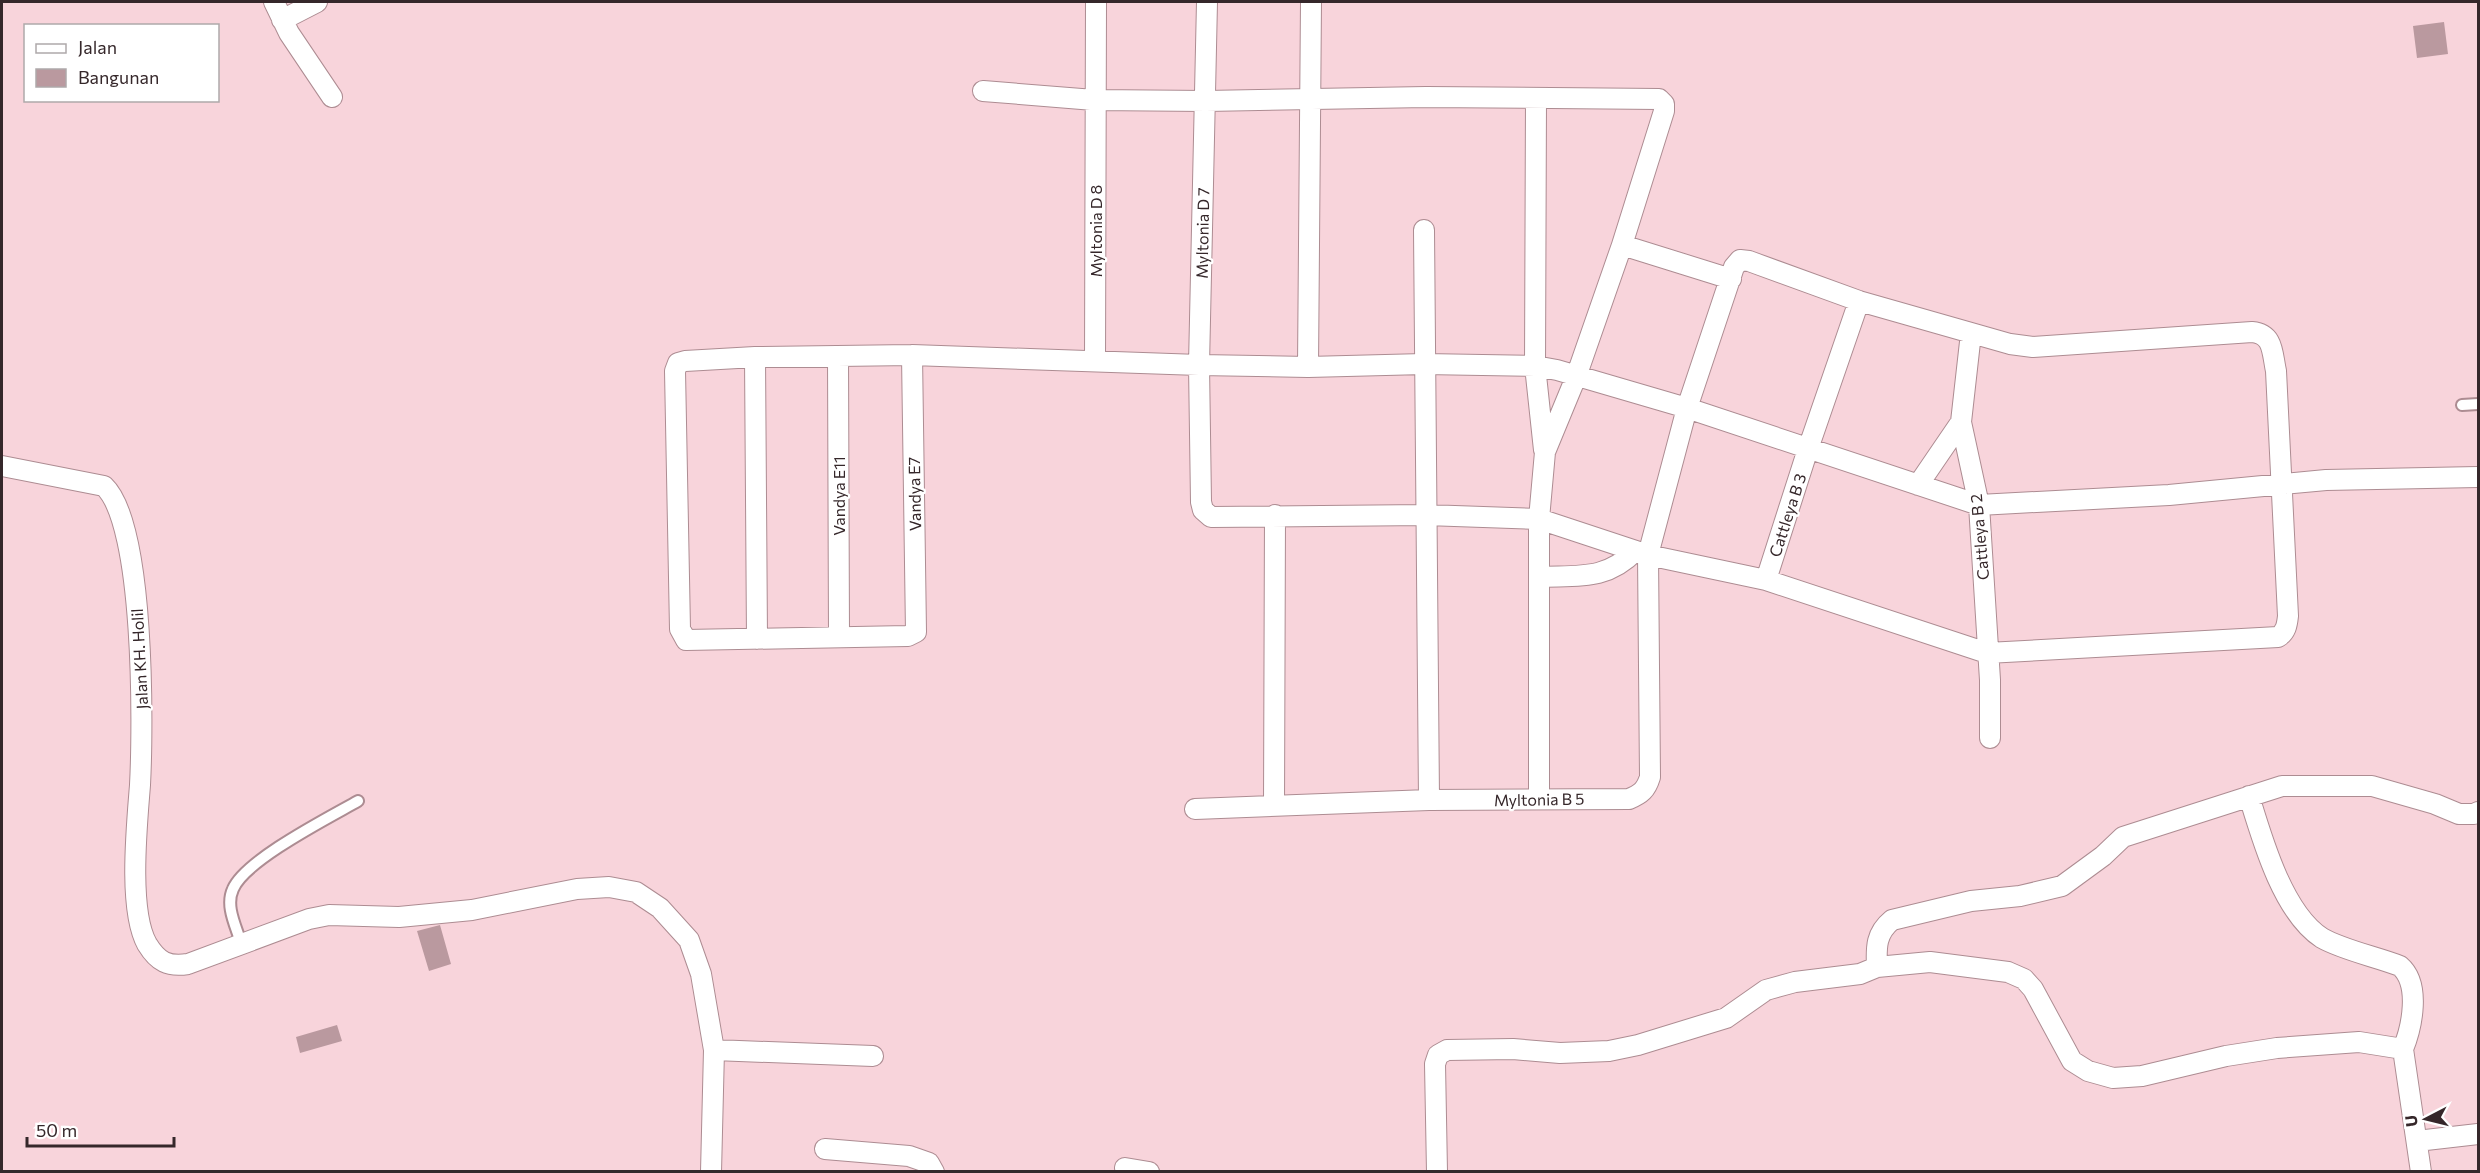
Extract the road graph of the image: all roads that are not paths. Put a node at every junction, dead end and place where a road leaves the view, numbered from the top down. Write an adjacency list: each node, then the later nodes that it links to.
1 (274, 2): 6 (street)
2 (317, 2): 6 (street)
3 (1096, 2): 11 (street, Myltonia D 8)
4 (1207, 2): 12 (street, Myltonia D 7)
5 (1311, 2): 9 (street)
6 (282, 20): 8 (street)
7 (983, 92): 11 (street)
8 (332, 97)
9 (1310, 99): 10 (street); 12 (street); 25 (street)
10 (1536, 99): 14 (street); 24 (street)
11 (1094, 100): 12 (street); 21 (street, Myltonia D 8)
12 (1206, 101): 23 (street, Myltonia D 7)
13 (1424, 230): 22 (street)
14 (1623, 245): 15 (street); 26 (street)
15 (1731, 279): 16 (street); 29 (street)
16 (1859, 301): 17 (street); 31 (street, Cattleya B 3)
17 (1971, 333): 30 (street, Cattleya B 2); 35 (street)
18 (912, 354): 19 (street); 21 (street); 44 (street, Vandya E7)
19 (838, 356): 20 (street); 44 (street, Vandya E11)
20 (755, 357): 45 (street); 45 (street)
21 (1095, 361): 23 (street)
22 (1424, 364): 24 (street); 25 (street); 39 (street)
23 (1199, 365): 25 (street); 38 (street, Myltonia D 7)
24 (1535, 366): 26 (street); 32 (street)
25 (1308, 367)
26 (1576, 377): 29 (street); 32 (street)
27 (2478, 404): 28 (lane)
28 (2462, 405)
29 (1687, 408): 31 (street); 41 (street)
30 (1961, 422): 36 (street, Cattleya B 2); 37 (street, Cattleya B 2)
31 (1808, 449): 36 (street); 43 (street, Cattleya B 3)
32 (1545, 452): 40 (street)
33 (2, 466): 55 (street, Jalan KH. Holil)
34 (2478, 477): 35 (street)
35 (2280, 484): 37 (street); 46 (street)
36 (1918, 485): 37 (street)
37 (1979, 505): 46 (street, Cattleya B 2)
38 (1275, 515): 39 (street, Myltonia D 7); 52 (street)
39 (1426, 515): 40 (street, Myltonia D 7); 50 (street)
40 (1539, 519): 41 (street, Myltonia D 7); 42 (street)
41 (1641, 553): 42 (street); 43 (street, Myltonia D 7); 49 (street, Myltonia B 5)
42 (1539, 577): 49 (street)
43 (1766, 580): 46 (street, Myltonia D 7)
44 (839, 636): 45 (street)
45 (757, 639)
46 (1987, 653): 47 (street, Cattleya B 2)
47 (1990, 738)
48 (2249, 796): 54 (street); 56 (street); 58 (street)
49 (1539, 798): 50 (street, Myltonia B 5)
50 (1429, 800): 52 (street, Myltonia B 5)
51 (358, 801): 55 (lane)
52 (1274, 806): 53 (street, Myltonia B 5)
53 (1195, 809)
54 (2478, 812)
55 (242, 943): 57 (street)
56 (1877, 967): 58 (street); 67 (street)
57 (714, 1050): 59 (street); 64 (street)
58 (2403, 1050): 61 (street)
59 (873, 1056)
60 (2478, 1134): 61 (street)
61 (2417, 1142): 68 (street)
62 (825, 1149): 65 (street)
63 (1125, 1168): 66 (street)
64 (711, 1172)
65 (934, 1172)
66 (1149, 1172)
67 (1437, 1172)
68 (2421, 1172)

